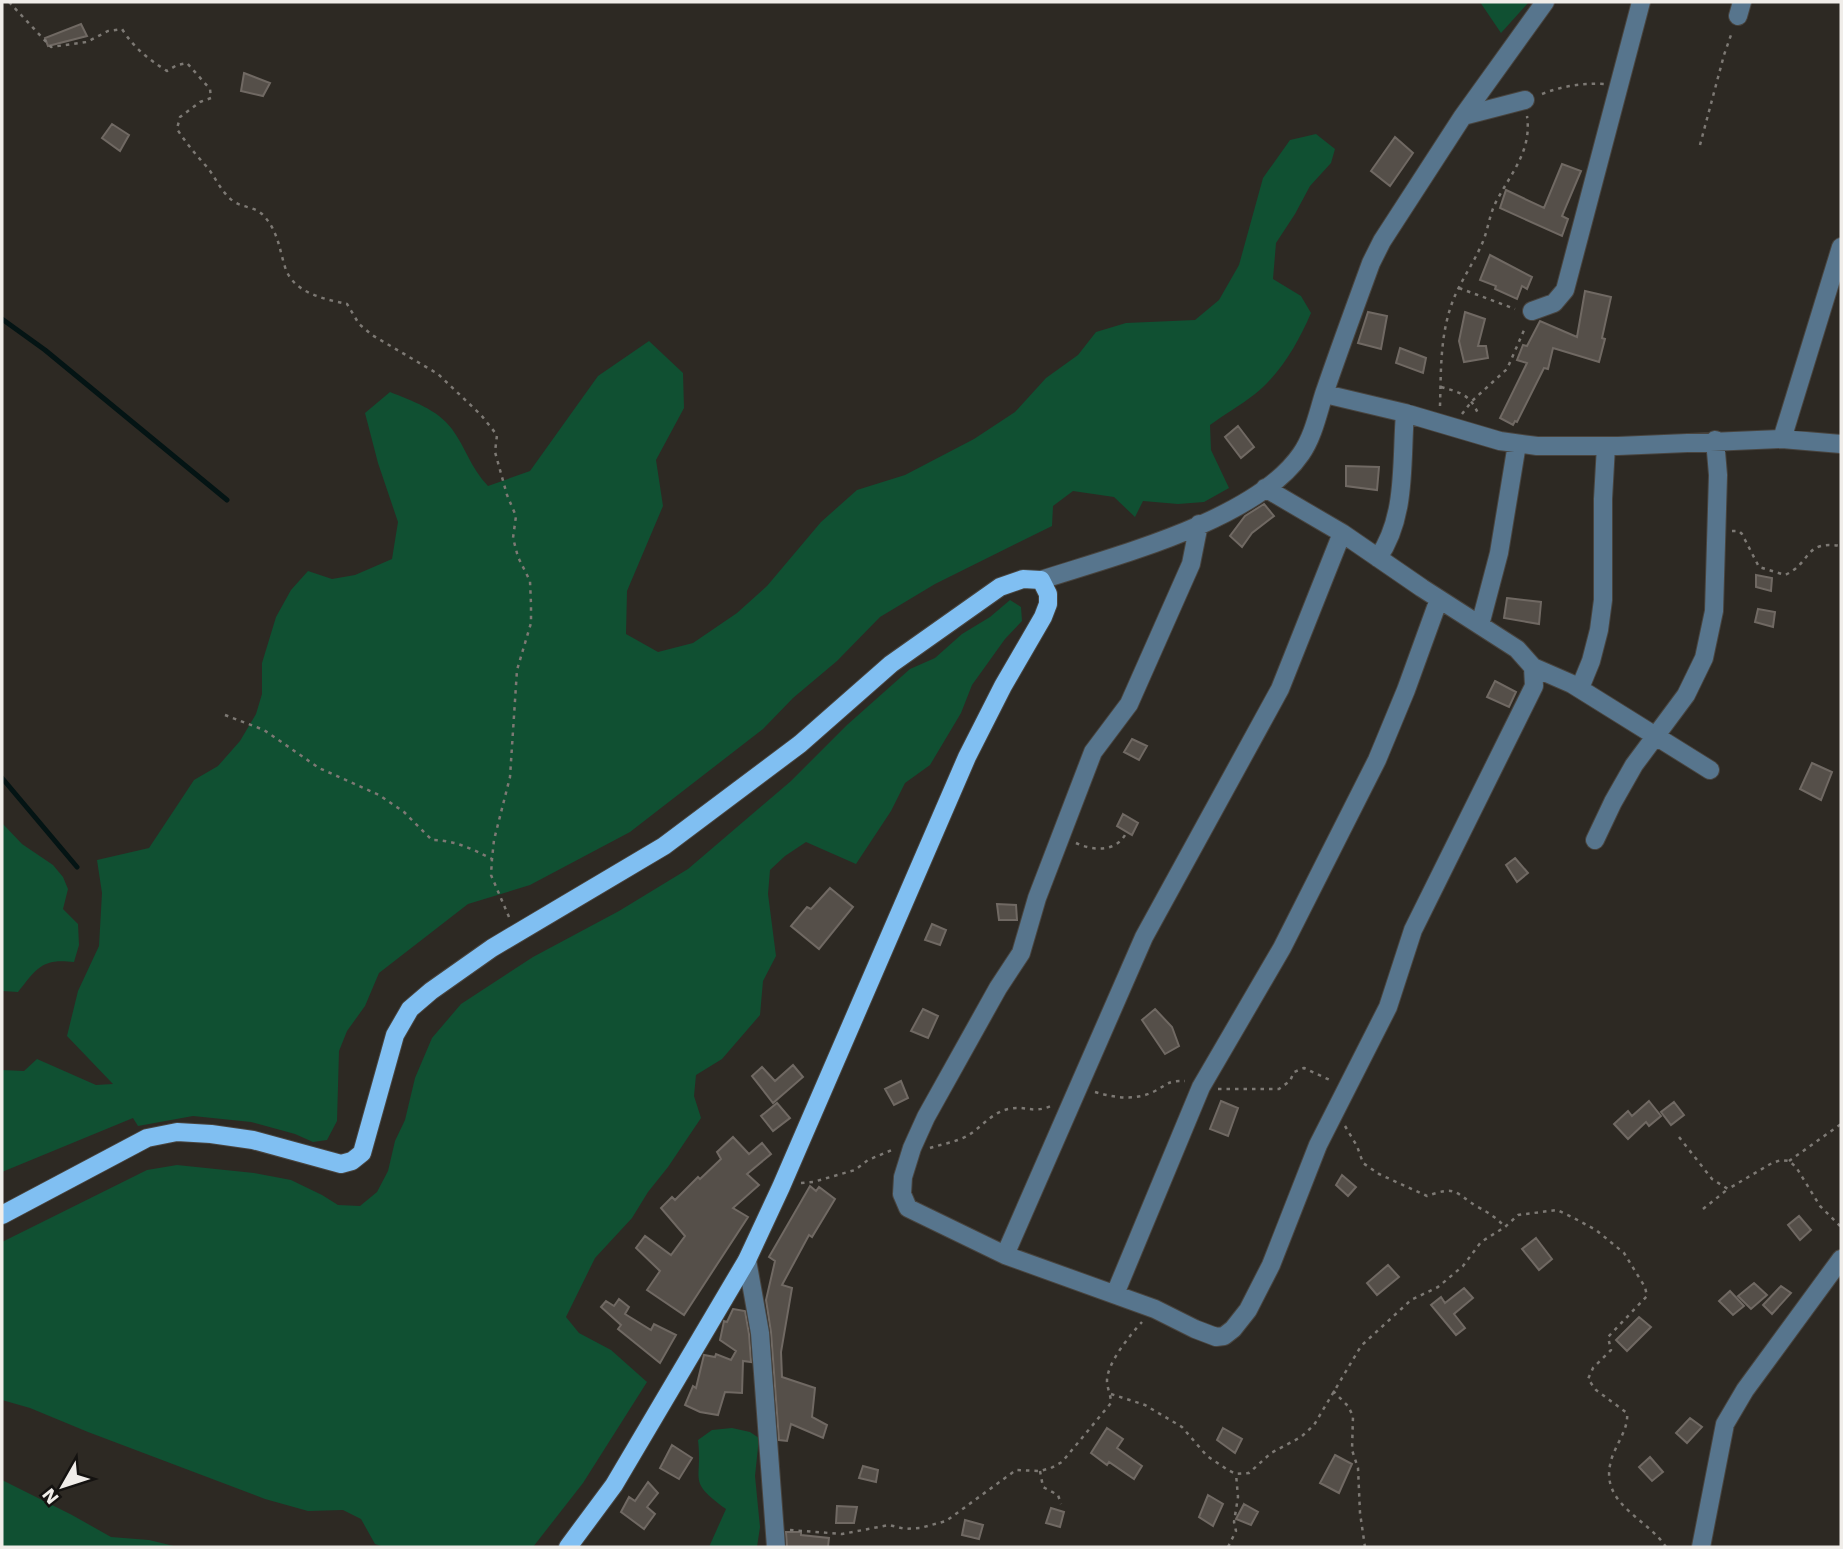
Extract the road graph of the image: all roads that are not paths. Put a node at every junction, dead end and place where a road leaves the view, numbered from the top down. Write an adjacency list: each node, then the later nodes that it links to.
1 (1545, 2): 4 (street)
2 (1641, 2): 6 (street)
3 (1525, 100): 4 (street)
4 (1463, 116): 7 (street)
5 (1841, 247): 9 (street)
6 (1532, 311)
7 (1325, 394): 8 (street); 14 (street)
8 (1405, 413): 11 (street); 17 (street)
9 (1782, 439): 10 (street); 12 (street)
10 (1715, 440): 13 (street); 23 (street)
11 (1517, 444): 13 (street); 20 (street)
12 (1841, 444)
13 (1606, 446): 22 (street)
14 (1265, 488): 15 (street); 16 (street)
15 (1199, 524): 18 (street); 27 (street)
16 (1342, 533): 17 (street); 27 (street)
17 (1378, 558): 19 (street)
18 (1041, 580): 26 (main road); 29 (main road)
19 (1439, 599): 20 (street); 30 (street)
20 (1480, 625): 21 (street)
21 (1533, 667): 22 (street); 30 (street)
22 (1580, 688): 23 (street)
23 (1656, 734): 24 (street); 25 (street)
24 (1710, 770)
25 (1595, 840)
26 (2, 1215)
27 (1005, 1255): 30 (street)
28 (1841, 1259): 33 (street)
29 (747, 1260): 31 (street); 32 (main road)
30 (1115, 1294)
31 (776, 1539)
32 (568, 1547)
33 (1701, 1547)

